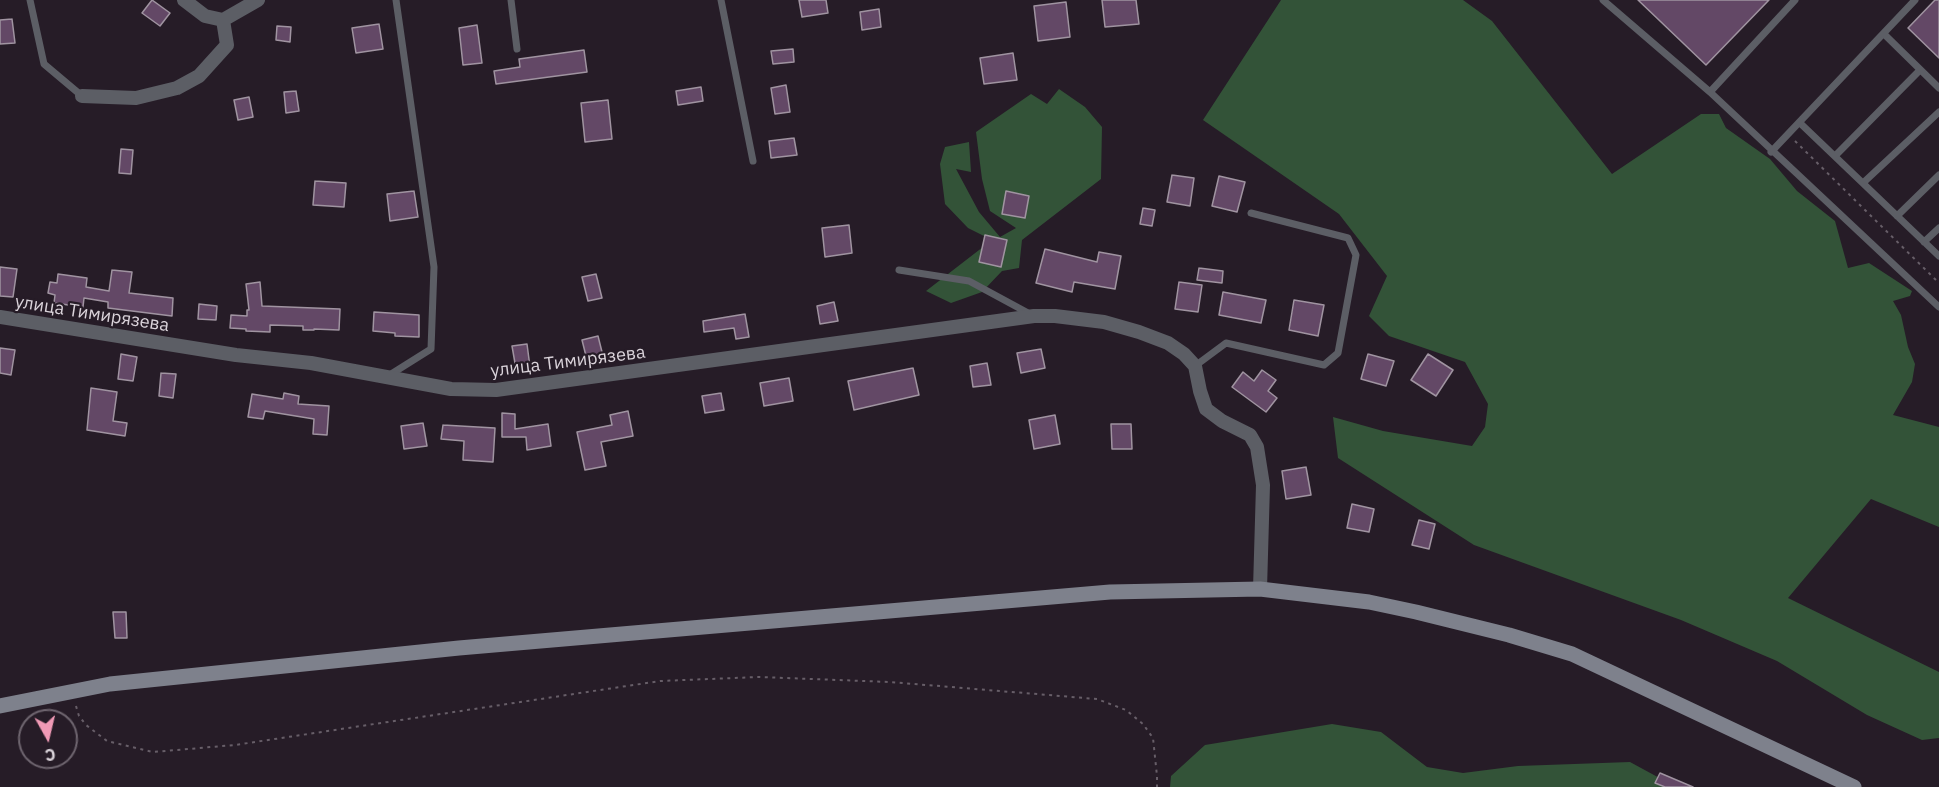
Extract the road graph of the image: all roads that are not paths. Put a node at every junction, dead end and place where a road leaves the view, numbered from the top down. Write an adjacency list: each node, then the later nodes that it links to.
1 (30, 0): 16 (lane)
2 (184, 0): 10 (street)
3 (396, 0): 34 (lane)
4 (511, 0): 12 (lane)
5 (721, 0): 21 (lane)
6 (1603, 0): 15 (lane)
7 (1795, 0): 15 (lane)
8 (1915, 0): 11 (lane)
9 (252, 2): 10 (street)
10 (223, 20): 16 (street)
11 (1884, 34): 13 (lane); 18 (lane)
12 (517, 49)
13 (1920, 70): 14 (lane); 20 (lane)
14 (1939, 88)
15 (1710, 92): 19 (lane)
16 (82, 96)
17 (1939, 112): 23 (lane)
18 (1800, 123): 19 (lane); 20 (lane)
19 (1771, 152): 30 (lane)
20 (1835, 156): 23 (lane)
21 (753, 161)
22 (1939, 175): 25 (lane)
23 (1863, 183): 25 (lane)
24 (1251, 213): 33 (lane)
25 (1897, 216): 27 (lane)
26 (1939, 228): 27 (lane)
27 (1924, 242): 28 (lane)
28 (1939, 256)
29 (899, 270): 31 (lane)
30 (1939, 308)
31 (1034, 316): 33 (street, улица Тимирязева); 34 (street, улица Тимирязева)
32 (0, 317): 34 (street, улица Тимирязева)
33 (1195, 366): 35 (street)
34 (386, 377)
35 (1260, 589): 36 (main road); 37 (main road)
36 (0, 706)
37 (1854, 787)

